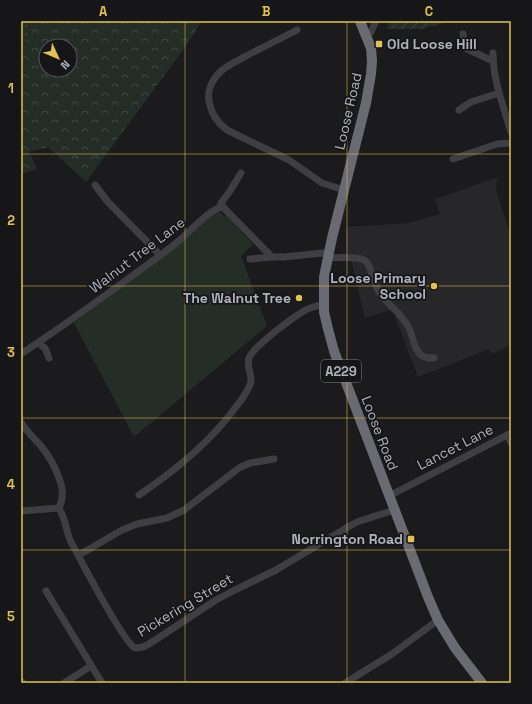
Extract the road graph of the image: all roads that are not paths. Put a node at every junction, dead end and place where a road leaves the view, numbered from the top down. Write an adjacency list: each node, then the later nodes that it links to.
1 (360, 21): 5 (highway, A229)
2 (376, 21): 5 (street)
3 (297, 30): 15 (street)
4 (463, 34): 7 (street)
5 (367, 36): 15 (highway, Loose Road / A229)
6 (493, 53): 7 (street)
7 (493, 61): 8 (street)
8 (499, 93): 9 (street); 10 (street)
9 (459, 110)
10 (511, 132)
11 (511, 142): 12 (street)
12 (453, 159)
13 (241, 173): 16 (street)
14 (95, 185): 17 (street)
15 (344, 190): 19 (highway, Loose Road / A229)
16 (220, 207): 17 (street, Walnut Tree Lane); 18 (street)
17 (160, 256): 22 (street, Walnut Tree Lane)
18 (272, 256): 19 (street); 20 (street)
19 (328, 256): 21 (highway, Loose Road / A229); 25 (street)
20 (250, 259)
21 (324, 304): 30 (street); 31 (highway, Loose Road / A229)
22 (38, 343): 23 (street, Walnut Tree Lane); 24 (street)
23 (21, 354)
24 (49, 358)
25 (434, 358)
26 (21, 422): 32 (street, Pickering Street)
27 (509, 434): 28 (street); 31 (street, Lancet Lane)
28 (511, 443)
29 (274, 459): 35 (street)
30 (139, 495)
31 (389, 496): 34 (highway, Loose Road / A229)
32 (59, 508): 33 (street); 35 (street, Pickering Street)
33 (21, 510)
34 (394, 510): 35 (street, Pickering Street); 37 (highway, Loose Road / A229)
35 (79, 555)
36 (46, 591): 38 (street)
37 (438, 620): 43 (street); 44 (highway, Loose Road / A229)
38 (91, 666): 41 (street); 42 (street)
39 (21, 681): 40 (street)
40 (23, 683)
41 (64, 683)
42 (102, 683)
43 (345, 683)
44 (482, 683)

